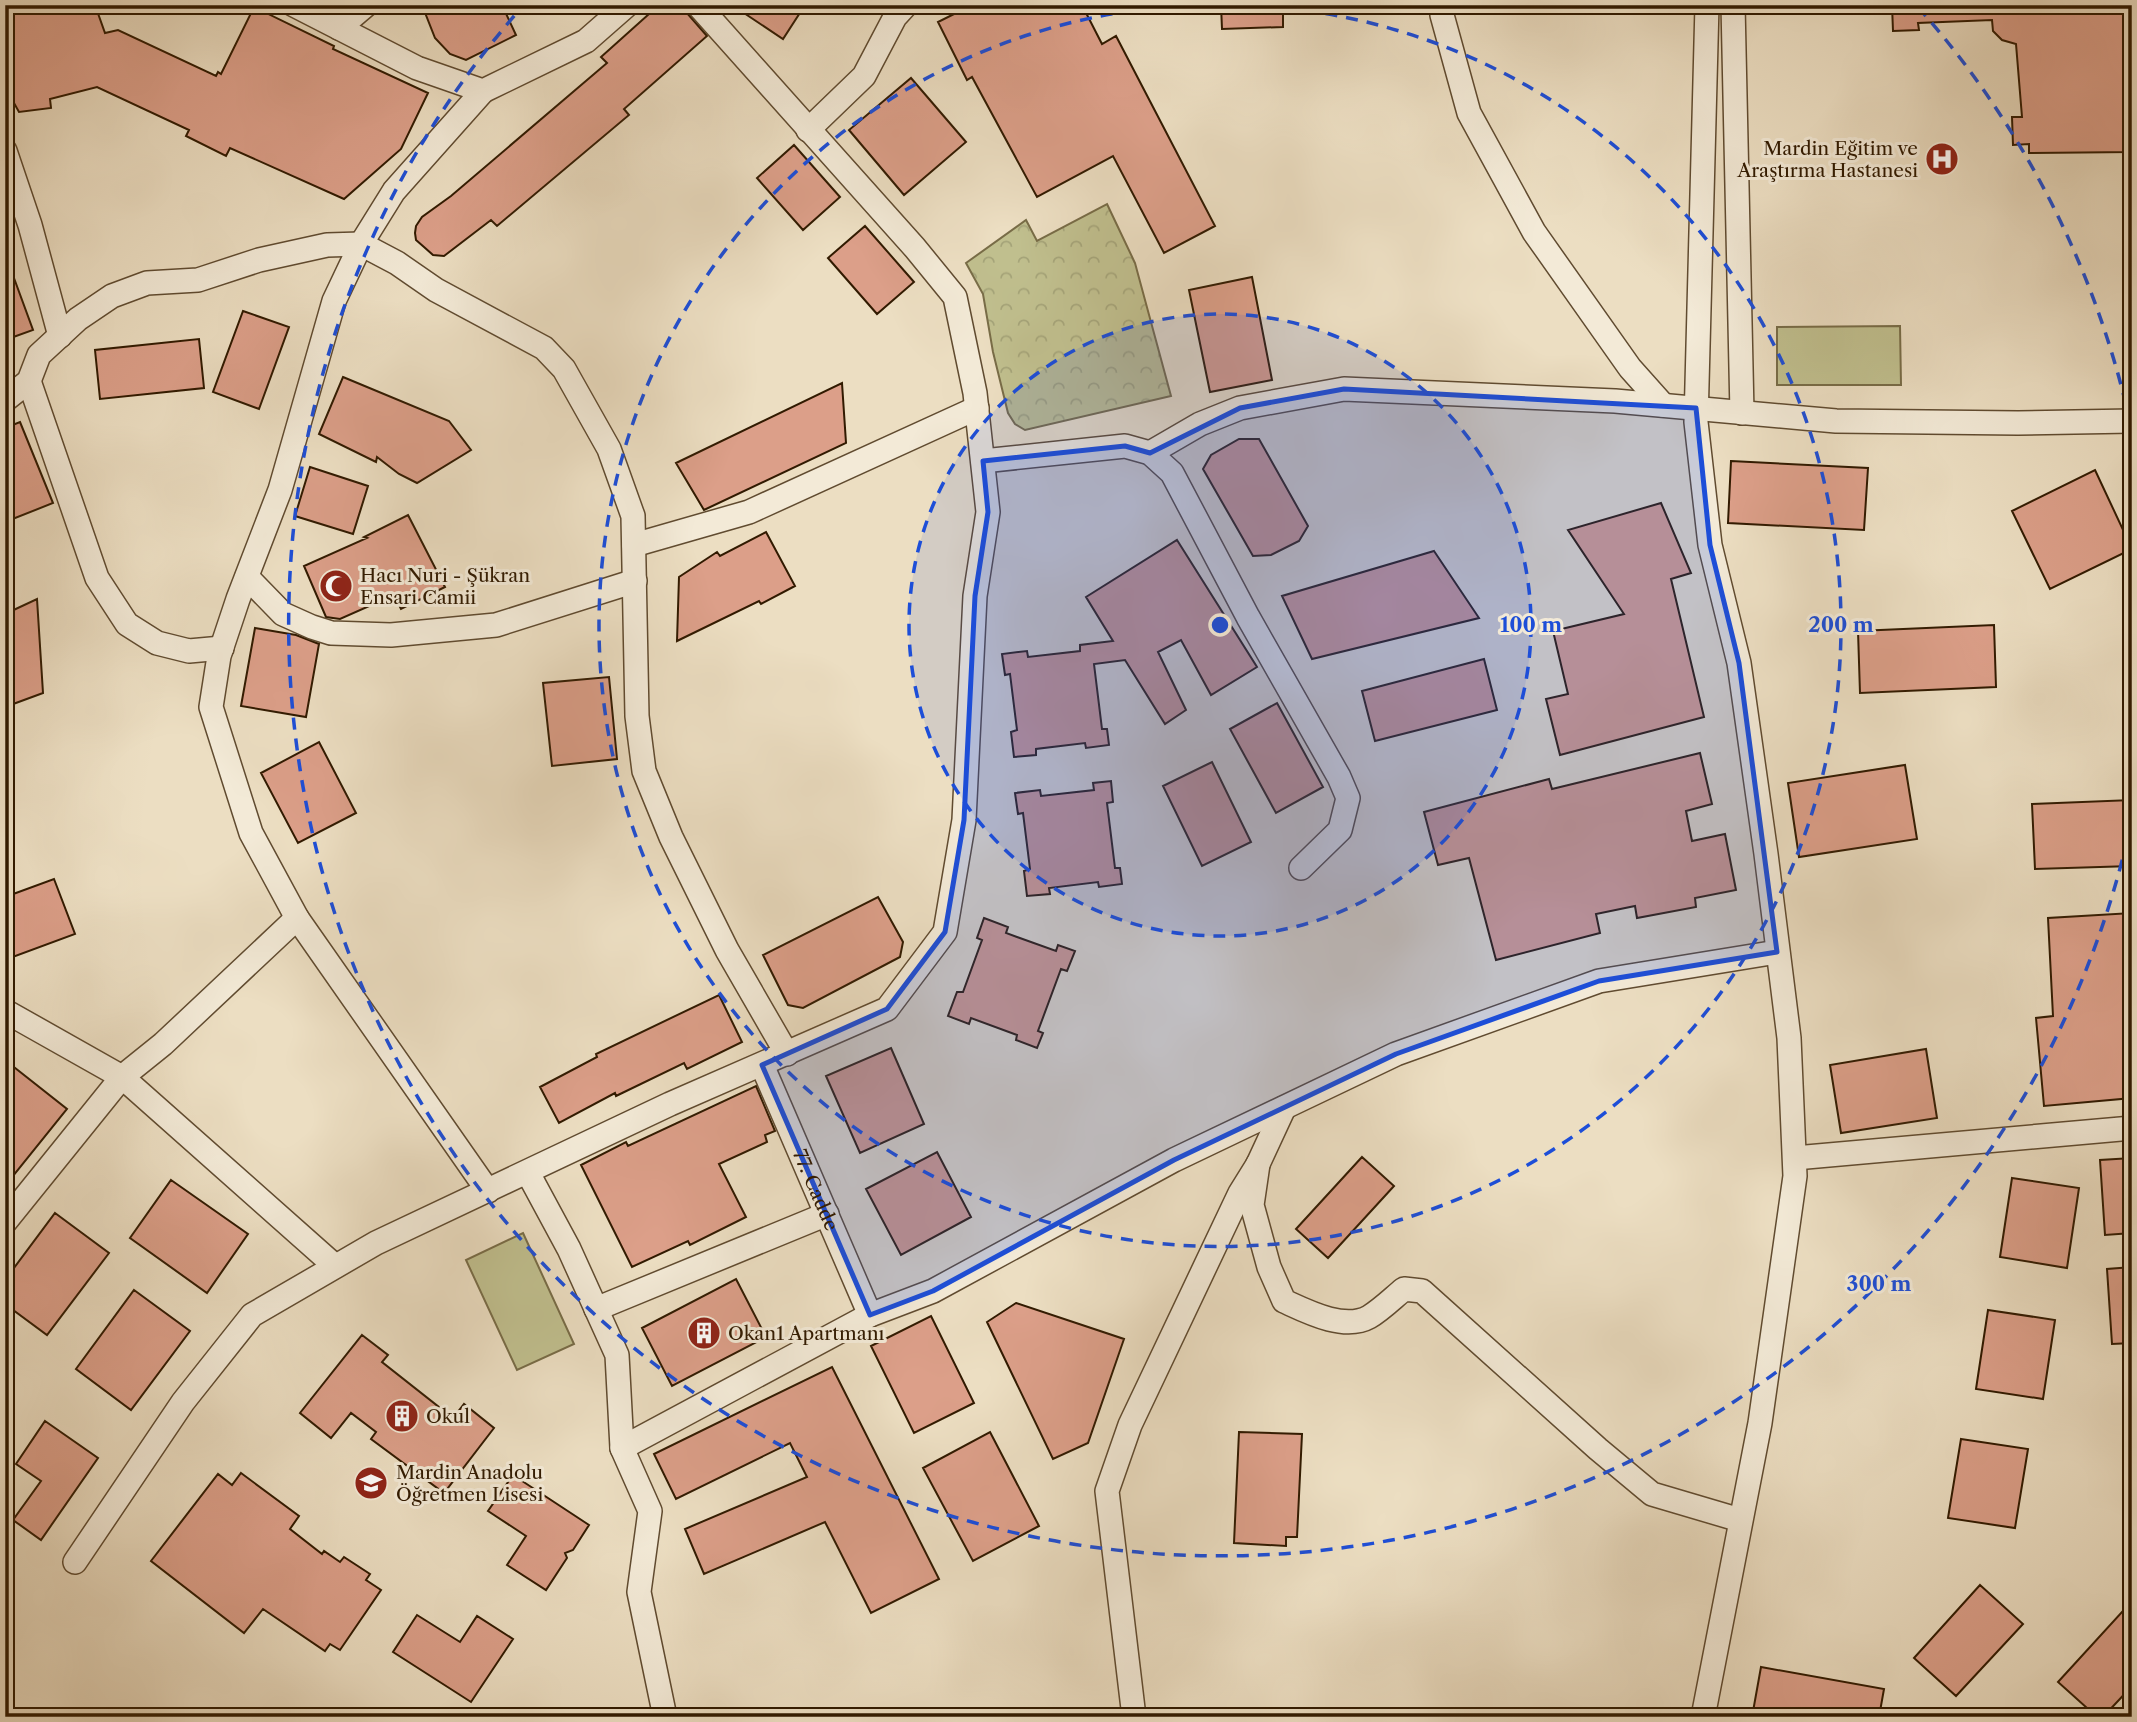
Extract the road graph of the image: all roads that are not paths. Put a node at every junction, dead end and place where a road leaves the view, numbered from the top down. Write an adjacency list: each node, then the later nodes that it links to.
1 (294, 5): 9 (street)
2 (366, 5): 9 (street)
3 (627, 5): 10 (street)
4 (698, 5): 11 (street)
5 (906, 5): 11 (street)
6 (1444, 5): 17 (street)
7 (1707, 5): 19 (street)
8 (1733, 5): 20 (street)
9 (339, 28): 10 (street)
10 (483, 91): 13 (street)
11 (808, 130): 18 (street)
12 (5, 151): 14 (street)
13 (361, 244): 14 (street); 24 (street); 25 (street)
14 (60, 336): 15 (street)
15 (29, 381): 16 (street); 27 (street)
16 (5, 400)
17 (1663, 405): 19 (street); 22 (street)
18 (977, 408): 23 (street); 24 (street)
19 (1696, 408): 20 (street); 30 (street)
20 (1742, 413): 21 (street)
21 (2132, 421)
22 (1150, 453): 23 (street); 28 (street)
23 (983, 461): 32 (street)
24 (634, 545): 26 (street)
25 (247, 577): 26 (street); 27 (street)
26 (635, 581): 32 (street)
27 (222, 648): 29 (street)
28 (1301, 868)
29 (297, 918): 34 (street); 40 (street)
30 (1777, 952): 35 (street); 37 (street)
31 (5, 1011): 34 (street)
32 (787, 1054): 33 (street)
33 (762, 1065): 39 (street); 41 (street, 77. Cadde)
34 (122, 1077): 42 (street); 43 (street)
35 (1284, 1108): 38 (street); 45 (street)
36 (2132, 1128): 37 (street)
37 (1795, 1158): 47 (street)
38 (1258, 1164): 47 (street); 50 (street)
39 (528, 1173): 40 (street); 44 (street)
40 (488, 1191): 43 (street)
41 (827, 1214): 44 (street); 45 (street, 77. Cadde)
42 (5, 1222)
43 (335, 1266): 48 (street)
44 (596, 1309): 46 (street)
45 (870, 1315): 46 (street)
46 (622, 1448): 49 (street)
47 (1740, 1520): 51 (street)
48 (75, 1562)
49 (665, 1717)
50 (1134, 1717)
51 (1703, 1717)

